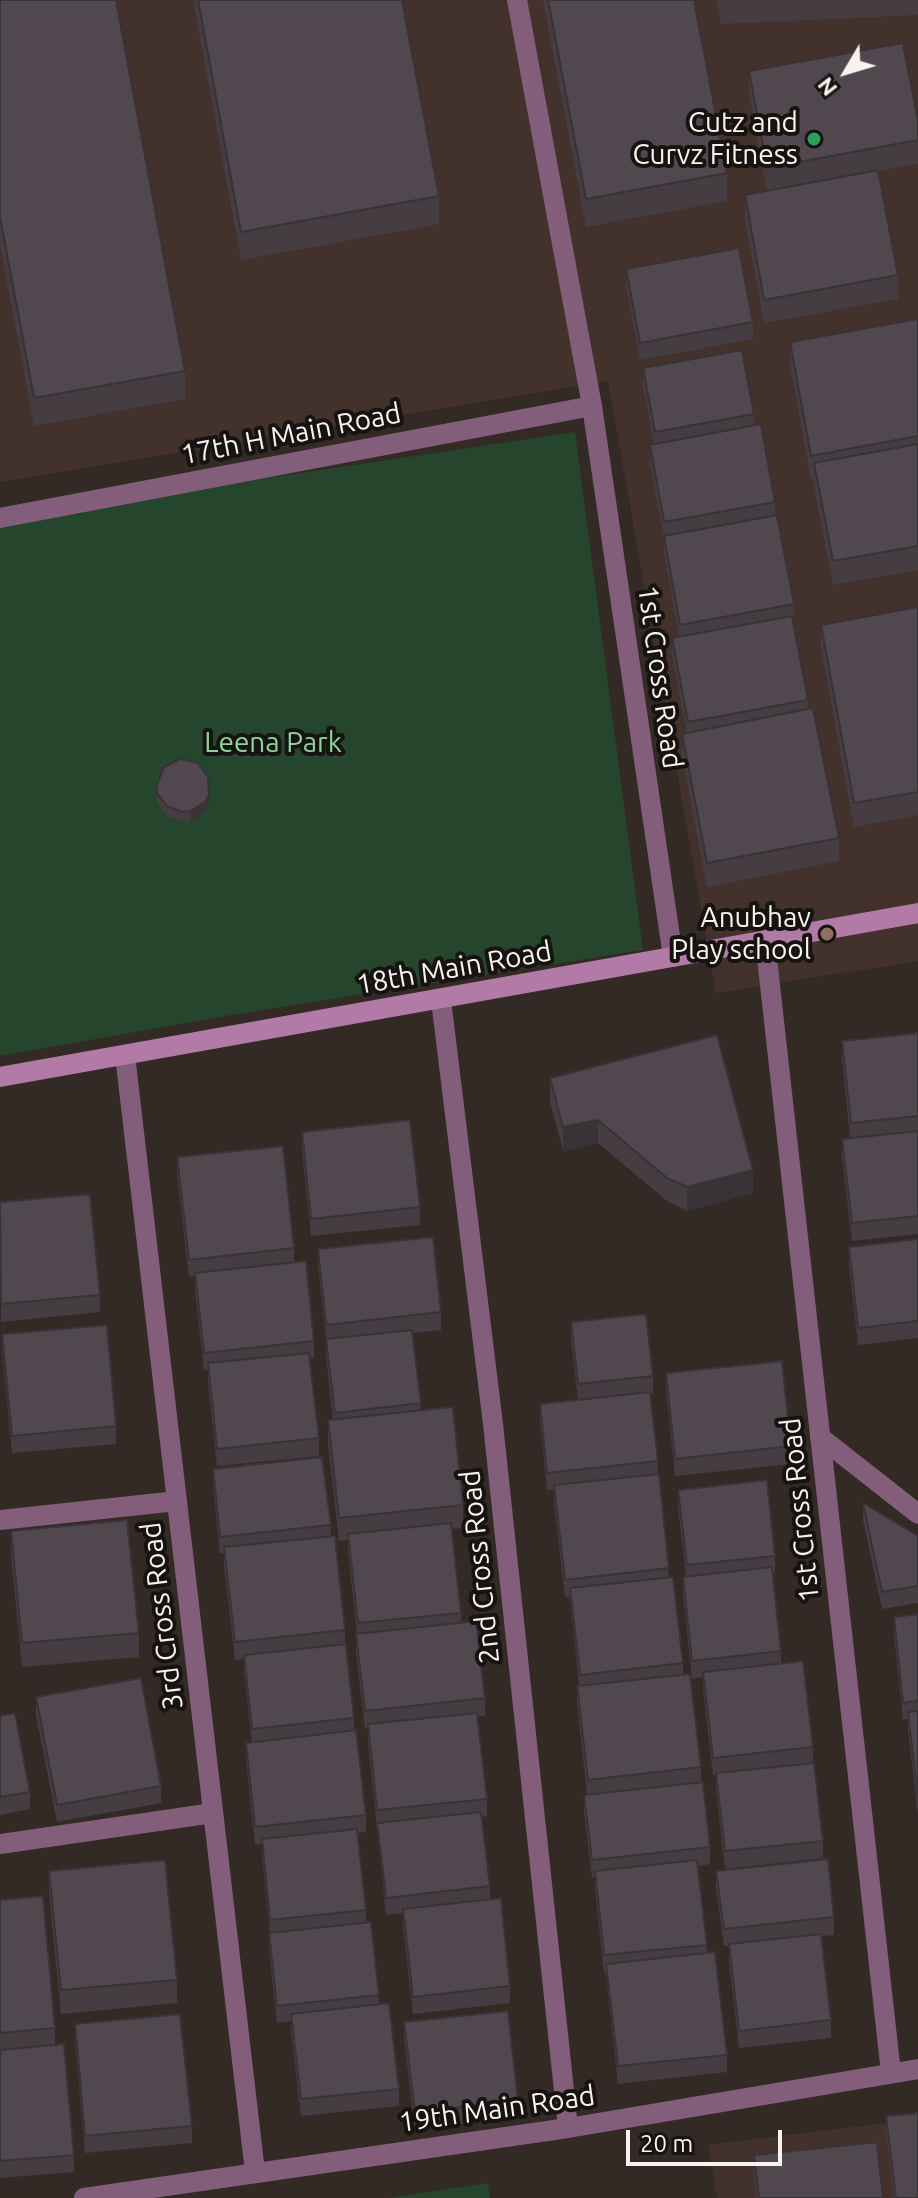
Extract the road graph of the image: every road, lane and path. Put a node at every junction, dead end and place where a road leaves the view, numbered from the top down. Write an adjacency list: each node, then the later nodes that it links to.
1 (517, 0): 2 (street, 1st Cross Road)
2 (592, 406): 3 (street, 17th H Main Road); 6 (street, 1st Cross Road)
3 (0, 518)
4 (918, 913): 5 (street, 18th Main Road)
5 (765, 940): 6 (street, 18th Main Road); 10 (street, 1st Cross Road)
6 (673, 957): 7 (street, 18th Main Road)
7 (441, 1000): 8 (street, 18th Main Road); 18 (street, 2nd Cross Road)
8 (125, 1055): 9 (street, 18th Main Road); 11 (street, 3rd Cross Road)
9 (0, 1077)
10 (820, 1437): 12 (street); 17 (street, 1st Cross Road)
11 (177, 1501): 13 (street); 14 (street, 3rd Cross Road)
12 (918, 1514)
13 (0, 1520)
14 (213, 1813): 15 (street); 19 (street, 3rd Cross Road)
15 (0, 1844)
16 (918, 2069): 17 (street, 19th Main Road)
17 (891, 2073): 18 (street, 19th Main Road)
18 (568, 2128): 19 (street, 19th Main Road)
19 (255, 2172): 20 (street, 19th Main Road)
20 (84, 2198)

